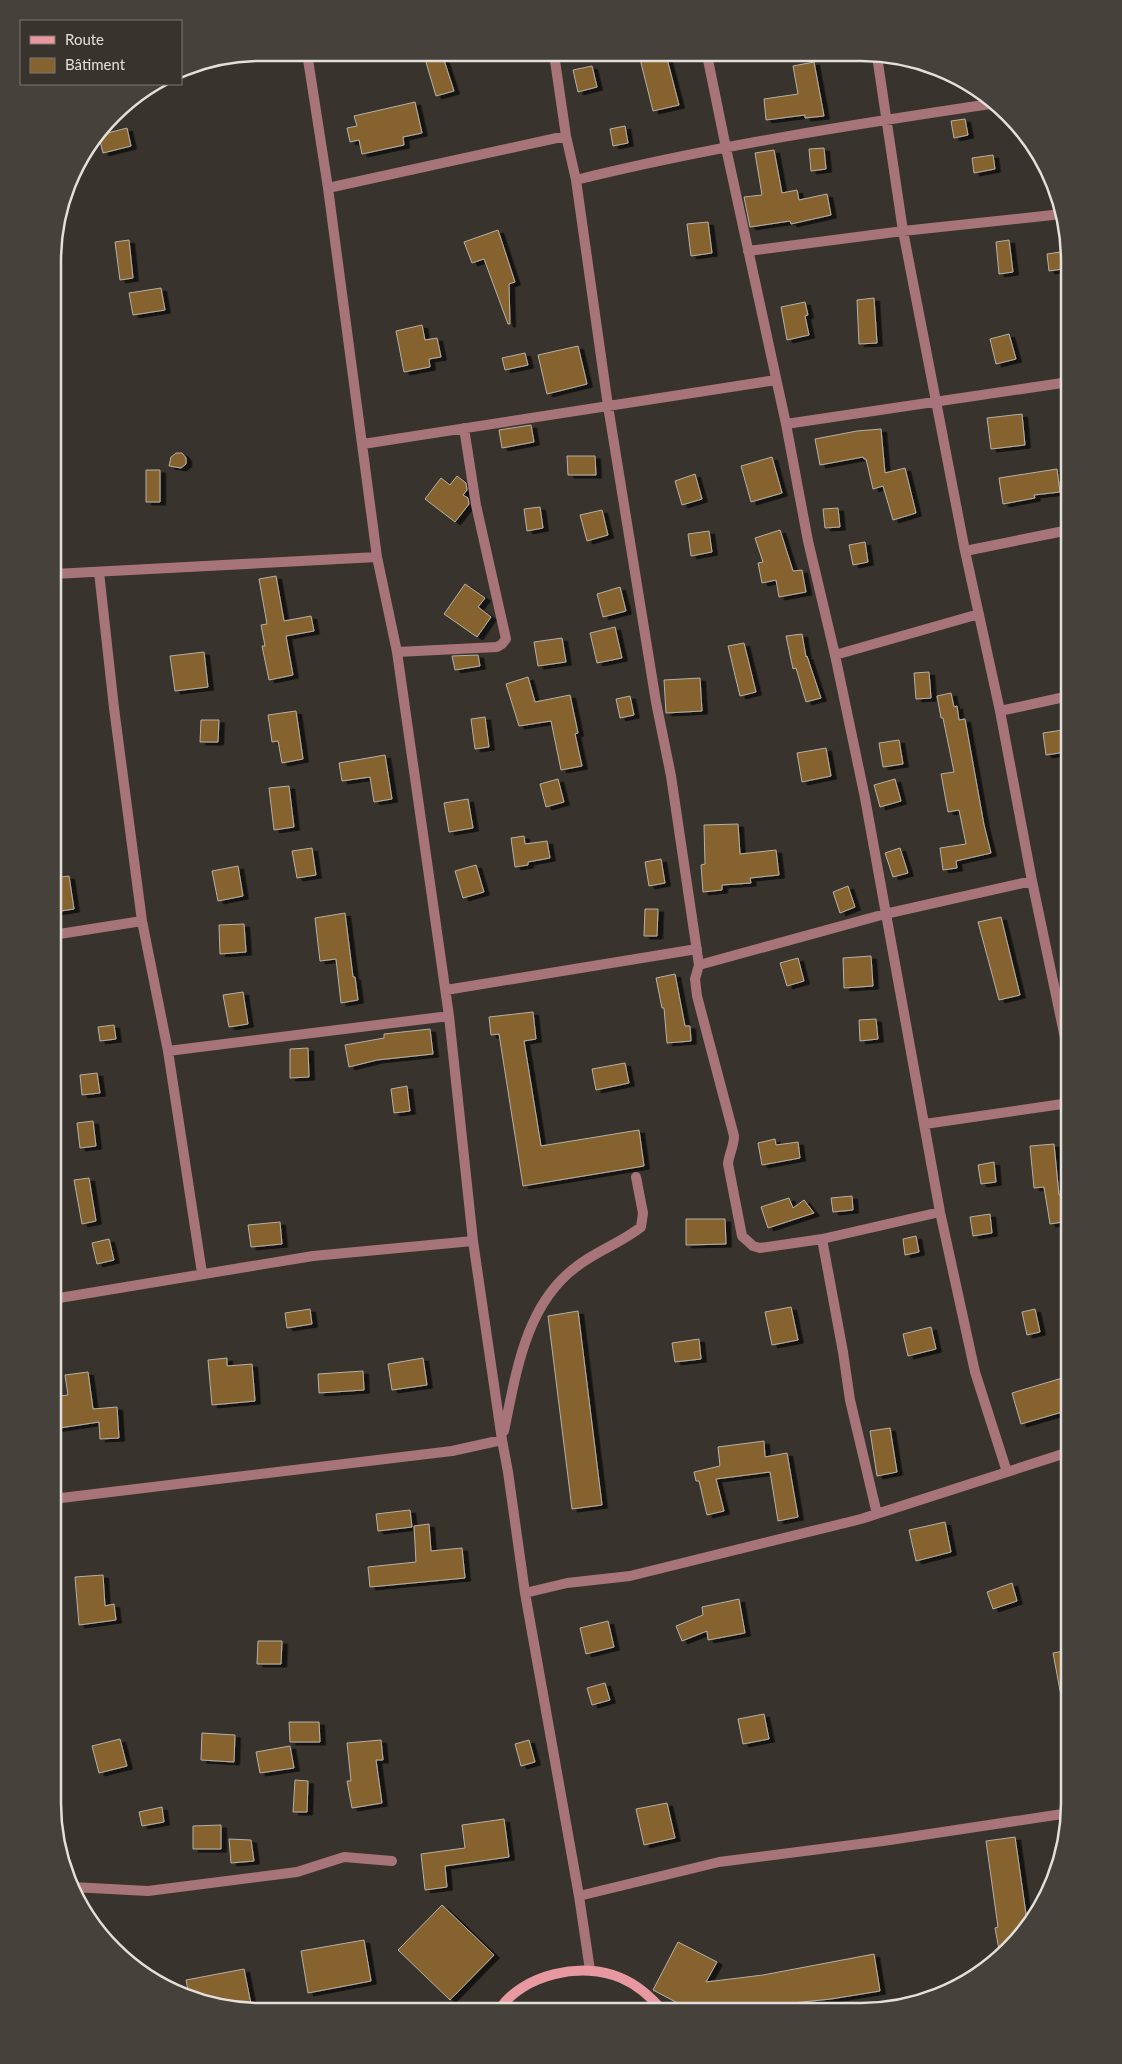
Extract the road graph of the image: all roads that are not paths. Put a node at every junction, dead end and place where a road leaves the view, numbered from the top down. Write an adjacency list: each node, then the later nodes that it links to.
1 (308, 61): 10 (street)
2 (555, 61): 7 (street)
3 (709, 61): 8 (street)
4 (878, 62): 6 (street)
5 (985, 105): 6 (street)
6 (886, 120): 8 (street); 12 (street)
7 (566, 136): 9 (street); 10 (street)
8 (726, 148): 9 (street); 13 (street)
9 (576, 180): 17 (street)
10 (328, 188): 20 (street)
11 (1055, 215): 12 (street)
12 (903, 231): 13 (street); 16 (street)
13 (748, 251): 14 (street)
14 (776, 380): 17 (street); 18 (street)
15 (1061, 383): 16 (street)
16 (936, 402): 18 (street); 22 (street)
17 (608, 406): 19 (street); 35 (street)
18 (786, 424): 28 (street)
19 (464, 428): 20 (street); 27 (street)
20 (363, 444): 23 (street)
21 (1061, 532): 22 (street)
22 (965, 550): 26 (street)
23 (377, 557): 24 (street); 27 (street)
24 (99, 572): 25 (street); 33 (street)
25 (61, 574)
26 (979, 614): 28 (street); 30 (street)
27 (397, 652): 37 (street)
28 (835, 655): 32 (street)
29 (1061, 698): 30 (street)
30 (1000, 711): 31 (street)
31 (1032, 881): 32 (street); 39 (street)
32 (885, 914): 36 (street); 42 (street)
33 (142, 921): 34 (street); 40 (street)
34 (61, 934)
35 (696, 950): 36 (street); 37 (street)
36 (699, 965): 45 (street)
37 (446, 990): 38 (street)
38 (449, 1016): 40 (street); 46 (street)
39 (1061, 1019)
40 (168, 1052): 47 (street)
41 (1061, 1104): 42 (street)
42 (925, 1124): 44 (street)
43 (636, 1177): 49 (street)
44 (940, 1212): 45 (street); 51 (street)
45 (822, 1239): 53 (street)
46 (473, 1242): 47 (street); 49 (street)
47 (202, 1273): 48 (street)
48 (61, 1298)
49 (502, 1440): 52 (street); 54 (street)
50 (1061, 1455): 51 (street)
51 (1007, 1472): 53 (street)
52 (61, 1499)
53 (877, 1514): 54 (street)
54 (525, 1593): 58 (street)
55 (1060, 1814): 58 (street)
56 (392, 1861): 57 (street)
57 (80, 1887)
58 (579, 1896): 59 (street)
59 (590, 1970): 60 (street); 61 (street)
60 (504, 2003)
61 (656, 2003)

